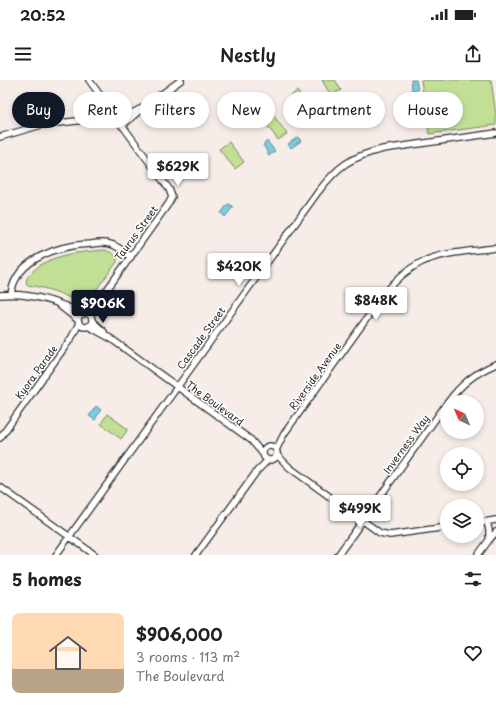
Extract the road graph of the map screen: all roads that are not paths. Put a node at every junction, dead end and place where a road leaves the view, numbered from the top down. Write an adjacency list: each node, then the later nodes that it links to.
1 (89, 80): 3 (street, Taurus Street)
2 (180, 80): 4 (street)
3 (98, 92)
4 (132, 117)
5 (73, 121): 8 (street)
6 (124, 128): 10 (street, Taurus Street)
7 (496, 133): 18 (street, Cascade Street)
8 (0, 137)
9 (496, 248): 23 (street, Riverside Avenue)
10 (131, 257): 11 (street); 14 (street, Taurus Street)
11 (10, 294): 12 (street, The Boulevard); 13 (street, The Boulevard)
12 (0, 296)
13 (55, 303): 14 (street, The Boulevard); 15 (street, The Boulevard)
14 (88, 316): 15 (street); 15 (street); 16 (street, The Boulevard)
15 (82, 324): 16 (street, The Boulevard); 21 (street, Kyora Parade)
16 (110, 338): 18 (street, The Boulevard)
17 (496, 364): 19 (street, Inverness Way)
18 (178, 386): 22 (street, The Boulevard); 33 (street, Cascade Street)
19 (452, 395)
20 (440, 412): 27 (street, Inverness Way)
21 (0, 438)
22 (251, 440): 23 (street, The Boulevard); 24 (street, The Boulevard)
23 (273, 449): 24 (street); 24 (street); 25 (street, The Boulevard)
24 (267, 458): 25 (street, The Boulevard); 37 (street)
25 (290, 468): 27 (street, The Boulevard)
26 (0, 487): 33 (street)
27 (362, 520): 31 (street, The Boulevard); 38 (street, Inverness Way)
28 (496, 520): 30 (street)
29 (484, 522): 30 (street)
30 (487, 522): 34 (street)
31 (440, 529)
32 (496, 532): 34 (street)
33 (69, 536): 35 (street, Cascade Street); 36 (street)
34 (489, 540): 39 (street)
35 (56, 555)
36 (95, 555)
37 (196, 555)
38 (338, 555)
39 (478, 555)

